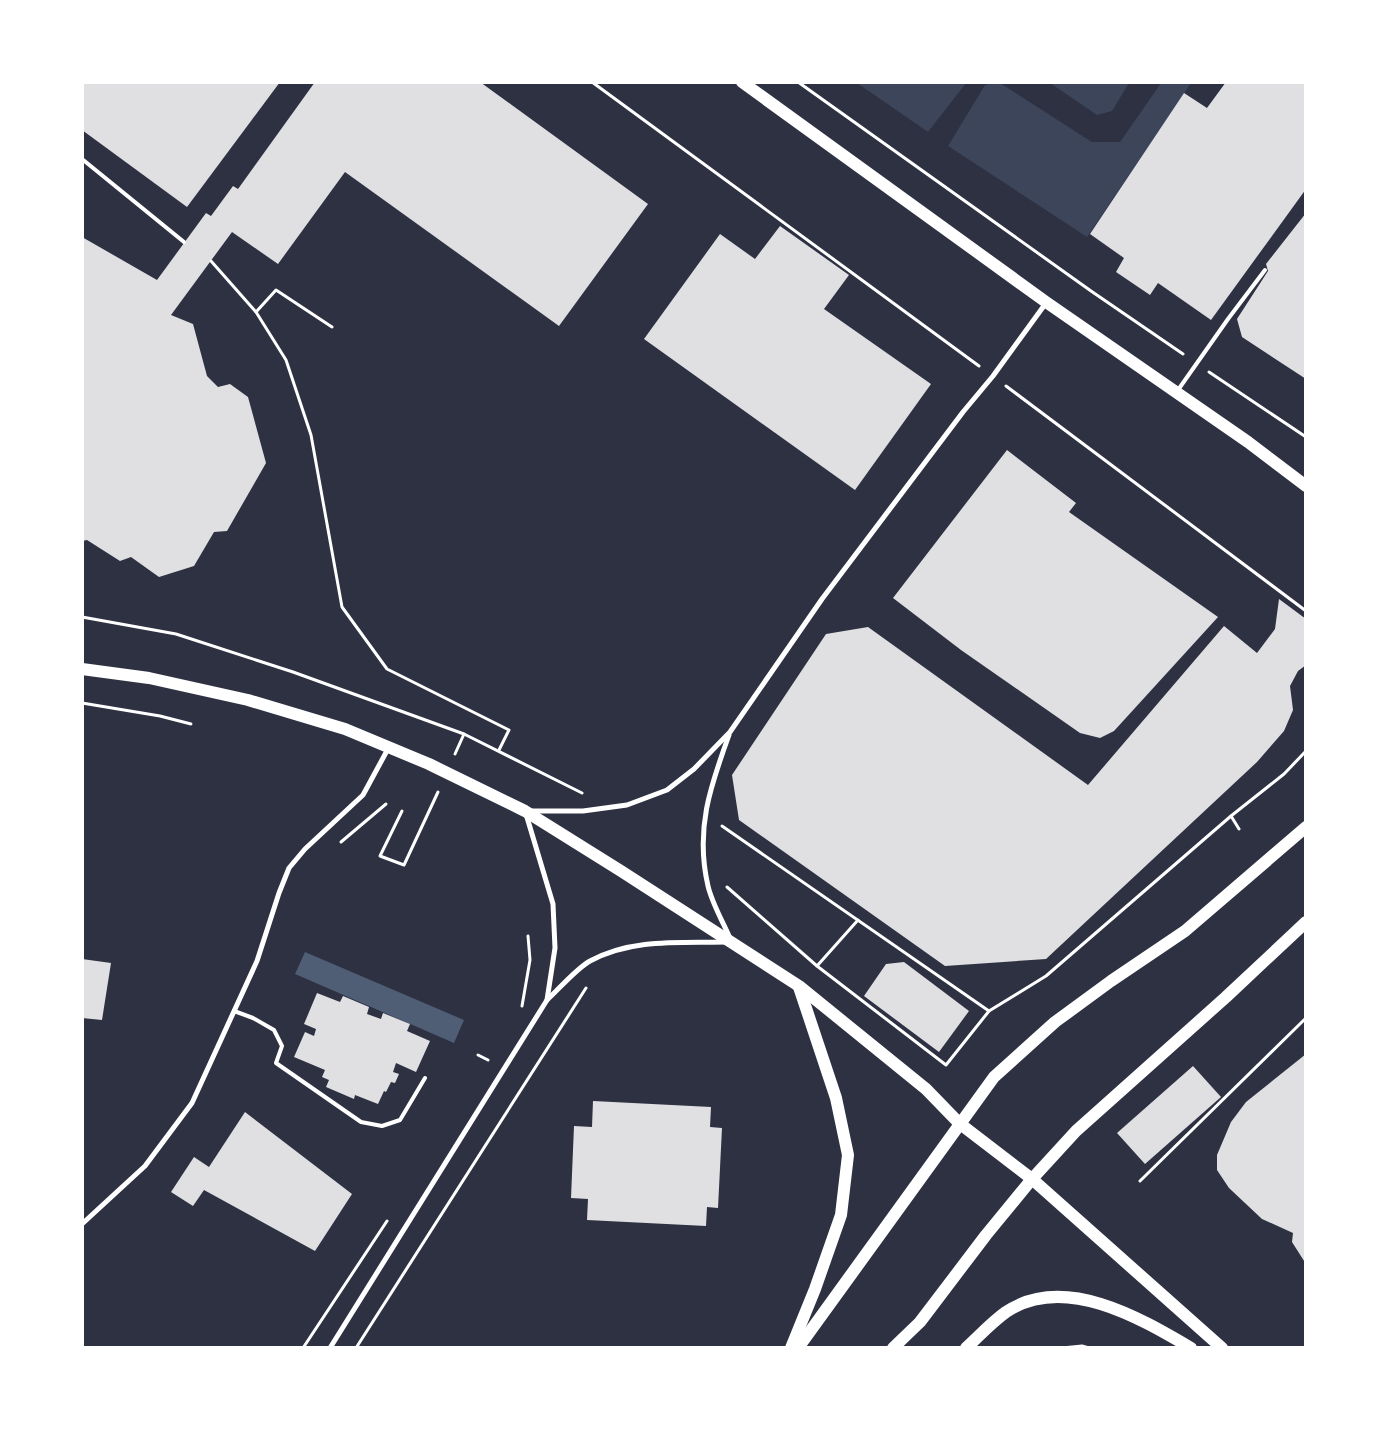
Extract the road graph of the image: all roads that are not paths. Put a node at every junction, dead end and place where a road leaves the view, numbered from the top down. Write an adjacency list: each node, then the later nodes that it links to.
1 (742, 82): 5 (main road)
2 (82, 159): 3 (lane)
3 (184, 242)
4 (1266, 270): 6 (lane)
5 (1046, 302): 6 (main road); 9 (street)
6 (1177, 392): 7 (main road)
7 (1306, 486)
8 (82, 669): 10 (main road)
9 (730, 732): 11 (street); 14 (street)
10 (389, 747): 11 (main road); 17 (street)
11 (525, 811): 14 (main road); 16 (street)
12 (1306, 827): 19 (main road)
13 (1306, 922): 20 (main road)
14 (731, 942): 15 (main road); 16 (street)
15 (798, 986): 19 (main road); 23 (main road)
16 (547, 1000): 22 (street)
17 (234, 1011): 18 (lane); 21 (street)
18 (426, 1078)
19 (959, 1124): 20 (main road); 24 (main road)
20 (1032, 1179): 25 (main road); 28 (main road)
21 (82, 1224)
22 (330, 1348)
23 (791, 1348)
24 (798, 1348)
25 (893, 1348)
26 (966, 1348): 27 (main road)
27 (1191, 1348)
28 (1222, 1348)

